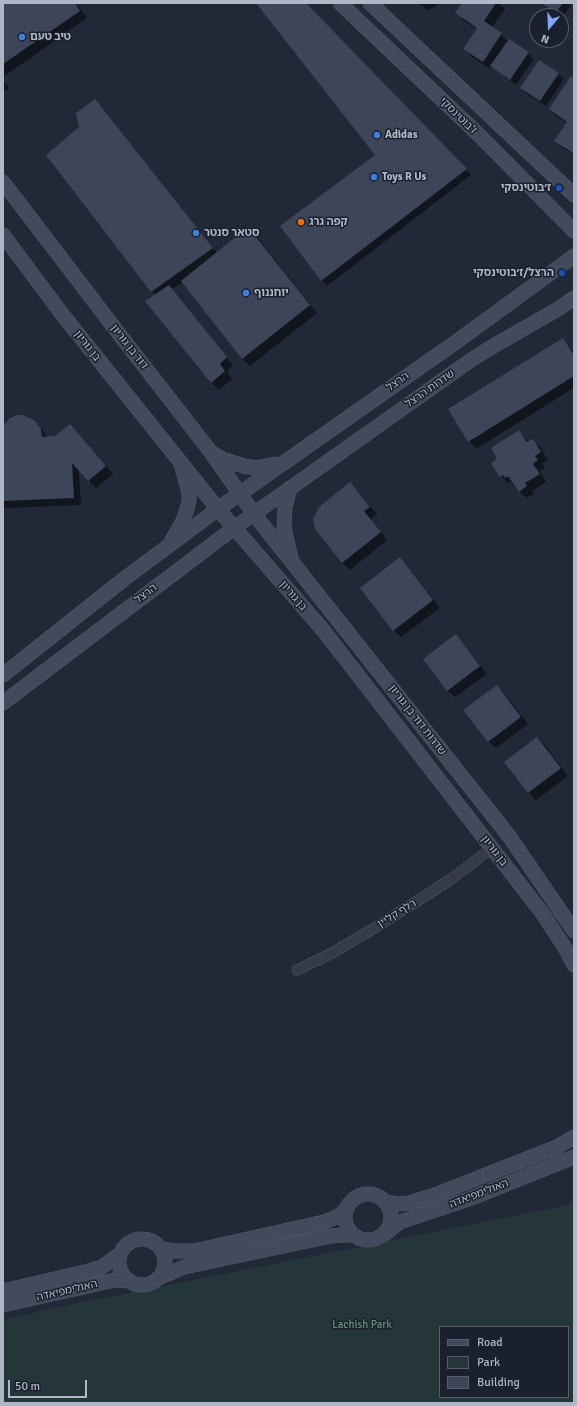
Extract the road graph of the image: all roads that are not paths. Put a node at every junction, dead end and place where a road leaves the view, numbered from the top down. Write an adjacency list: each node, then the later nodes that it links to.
1 (340, 3): 5 (main road, ז'בוטינסקי)
2 (370, 3): 4 (main road, ז'בוטינסקי)
3 (3, 182): 9 (main road, דוד בן גוריון)
4 (574, 195)
5 (574, 231)
6 (3, 236): 10 (main road, בן גוריון)
7 (574, 256): 11 (main road, הרצל)
8 (574, 298): 12 (main road, שדרות הרצל)
9 (210, 451): 11 (main road); 13 (main road, דוד בן גוריון)
10 (179, 459): 14 (main road, בן גוריון); 17 (main road)
11 (280, 463): 13 (main road)
12 (290, 488): 15 (main road, הרצל); 18 (main road)
13 (239, 494): 14 (main road); 15 (main road, דוד בן גוריון)
14 (218, 509): 16 (main road, בן גוריון); 17 (main road)
15 (254, 514): 16 (main road, הרצל); 18 (main road, שדרות דוד בן גוריון)
16 (234, 528): 20 (main road, הרצל); 21 (main road, בן גוריון)
17 (170, 545): 19 (main road)
18 (292, 562): 22 (main road, שדרות דוד בן גוריון)
19 (3, 675)
20 (3, 703)
21 (492, 848): 23 (main road, בן גוריון); 24 (street, רלף קליין)
22 (574, 930)
23 (574, 964)
24 (297, 970)
25 (574, 1137): 27 (main road, האולימפיאדה)
26 (574, 1157): 29 (main road, האולימפיאדה)
27 (385, 1202): 28 (main road); 29 (main road)
28 (346, 1209): 30 (main road); 31 (main road)
29 (385, 1234): 30 (main road)
30 (353, 1235): 33 (main road)
31 (161, 1249): 32 (main road); 33 (main road)
32 (121, 1253): 34 (main road); 35 (main road, האולימפיאדה)
33 (158, 1278): 34 (main road)
34 (130, 1282): 36 (main road, האולימפיאדה)
35 (3, 1291)
36 (3, 1305)

